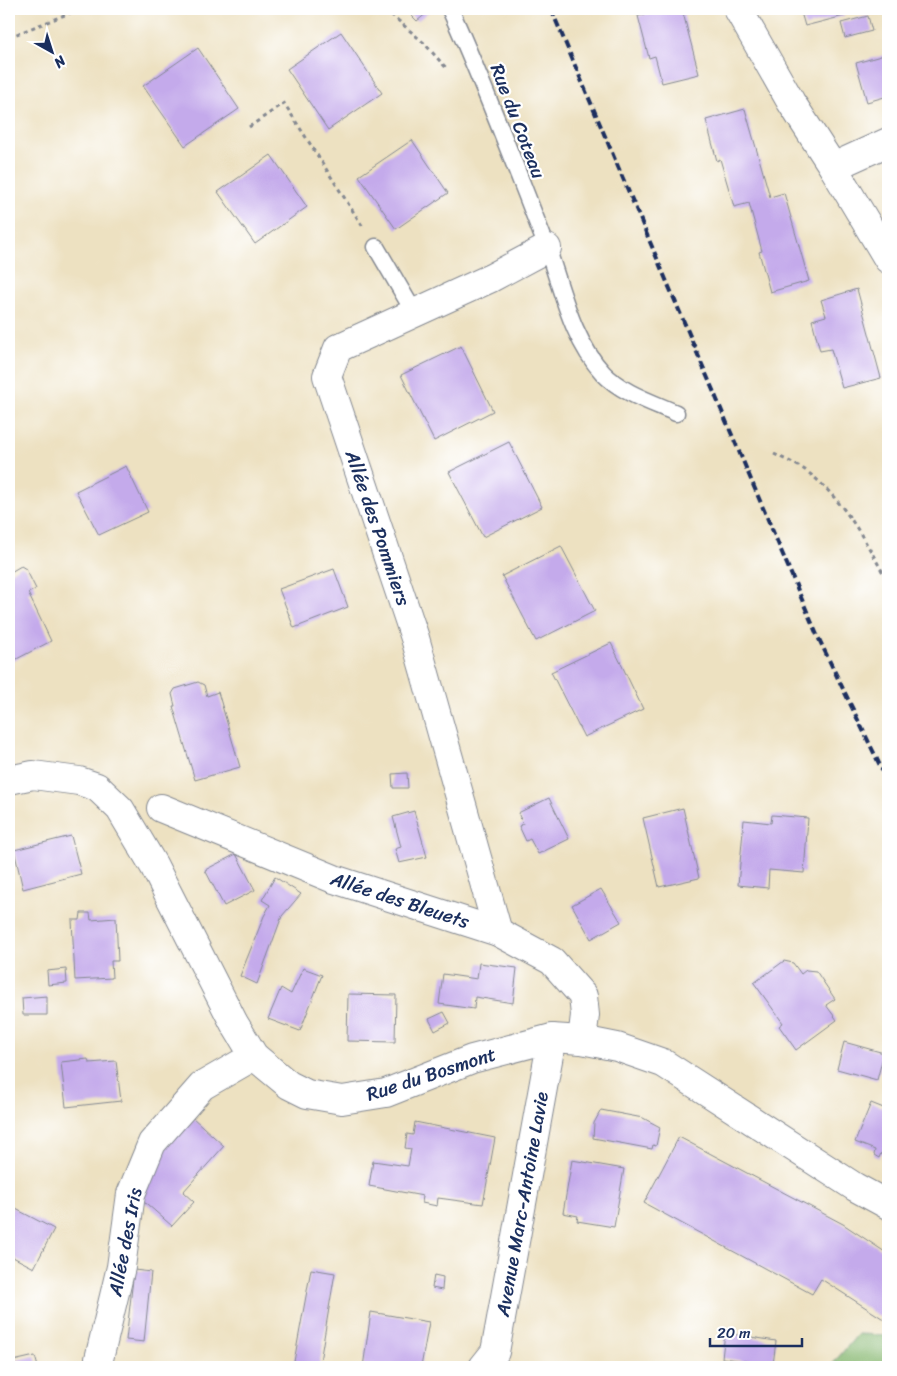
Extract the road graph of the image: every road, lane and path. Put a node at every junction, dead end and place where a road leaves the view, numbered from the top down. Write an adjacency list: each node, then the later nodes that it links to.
1 (80, 9): 5 (path)
2 (385, 9): 6 (path)
3 (450, 9): 11 (lane, Rue du Coteau)
4 (738, 9): 9 (street)
5 (9, 37)
6 (453, 75)
7 (250, 127): 10 (path)
8 (888, 142): 9 (street)
9 (833, 168): 12 (street)
10 (376, 247): 13 (lane)
11 (547, 248): 13 (street, Allée des Pommiers); 14 (lane, Rue du Coteau)
12 (888, 259)
13 (414, 312): 19 (street, Allée des Pommiers)
14 (676, 413)
15 (774, 454): 16 (path)
16 (888, 582)
17 (9, 780): 22 (street, Rue du Bosmont)
18 (161, 808): 19 (street, Allée des Bleuets)
19 (498, 932): 21 (street, Allée des Bleuets)
20 (552, 1038): 21 (street, Rue du Bosmont); 22 (street, Rue du Bosmont); 25 (street, Avenue Marc-Antoine Lavie)
21 (582, 1040): 23 (street, Rue du Bosmont)
22 (254, 1056): 24 (street, Allée des Iris)
23 (888, 1205)
24 (100, 1359)
25 (484, 1367)

